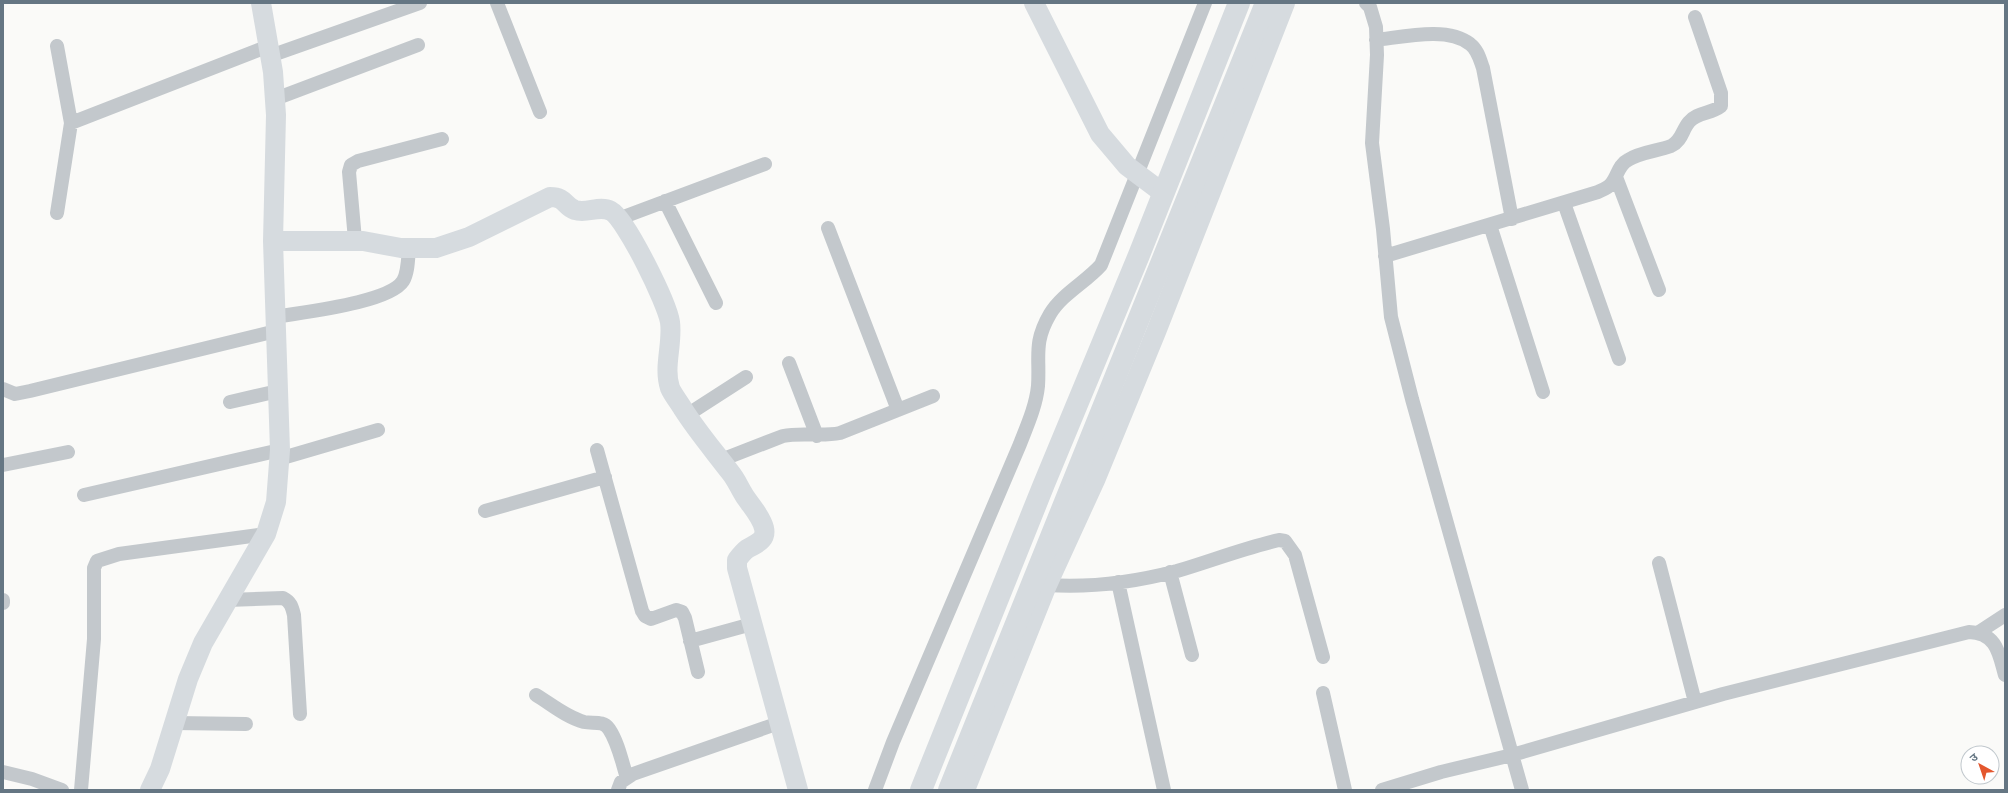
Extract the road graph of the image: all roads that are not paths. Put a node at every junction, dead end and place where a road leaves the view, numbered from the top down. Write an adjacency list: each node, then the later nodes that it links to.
1 (261, 3): 14 (street)
2 (420, 3): 14 (street)
3 (497, 3): 16 (street)
4 (1034, 3): 20 (street)
5 (1205, 3): 20 (street)
6 (1239, 3): 22 (highway)
7 (1266, 3): 90 (highway)
8 (1285, 3): 61 (street)
9 (1366, 3): 11 (street)
10 (1695, 17): 21 (street)
11 (1376, 40): 27 (street); 33 (street)
12 (418, 45): 15 (street)
13 (57, 46): 17 (street)
14 (270, 51): 15 (street); 17 (street)
15 (275, 99): 31 (street)
16 (540, 112)
17 (71, 124): 25 (street)
18 (442, 139): 30 (street)
19 (765, 164): 23 (street)
20 (1137, 174): 22 (street); 88 (street)
21 (1616, 177): 24 (street); 34 (street)
22 (1163, 193): 89 (highway)
23 (665, 201): 26 (street); 35 (street)
24 (1564, 203): 27 (street); 37 (street)
25 (57, 213)
26 (618, 218): 32 (street); 46 (street)
27 (1512, 219): 28 (street)
28 (1490, 225): 33 (street); 42 (street)
29 (828, 228): 45 (street)
30 (355, 240): 31 (street); 32 (street)
31 (273, 241): 36 (street)
32 (409, 248): 36 (street)
33 (1386, 256): 80 (street)
34 (1659, 290)
35 (716, 303)
36 (276, 324): 40 (street); 41 (street)
37 (1619, 359)
38 (789, 363): 48 (street)
39 (746, 377): 46 (street)
40 (3, 390)
41 (278, 391): 44 (street); 51 (street)
42 (1544, 392)
43 (933, 396): 45 (street)
44 (230, 402)
45 (898, 410): 48 (street)
46 (687, 416): 52 (street)
47 (378, 430): 51 (street)
48 (817, 436): 52 (street)
49 (597, 450): 54 (street)
50 (68, 452): 53 (street)
51 (280, 455): 55 (street); 57 (street)
52 (721, 460): 66 (street)
53 (3, 465)
54 (605, 477): 56 (street); 68 (street)
55 (84, 495)
56 (485, 511)
57 (266, 534): 63 (street); 84 (street)
58 (1659, 563): 75 (street)
59 (1170, 572): 60 (street); 69 (street); 70 (street)
60 (1118, 582): 61 (street); 92 (street)
61 (1048, 585): 91 (street)
62 (3, 600): 64 (street)
63 (226, 600): 76 (street); 77 (street)
64 (3, 604)
65 (2005, 615): 67 (street)
66 (752, 624): 68 (street); 78 (street)
67 (1979, 632): 72 (street); 75 (street)
68 (690, 642): 71 (street)
69 (1192, 655)
70 (1323, 657)
71 (698, 672)
72 (2005, 676)
73 (1323, 693): 93 (street)
74 (536, 695): 82 (street)
75 (1695, 702): 80 (street)
76 (300, 714)
77 (175, 723): 79 (street); 85 (street)
78 (779, 723): 82 (street); 87 (street)
79 (246, 724)
80 (1512, 755): 94 (street); 95 (street)
81 (3, 772): 83 (street)
82 (626, 778): 86 (street)
83 (62, 790)
84 (80, 790)
85 (150, 790)
86 (618, 790)
87 (798, 790)
88 (875, 790)
89 (921, 790)
90 (949, 790)
91 (965, 790)
92 (1164, 790)
93 (1345, 790)
94 (1382, 790)
95 (1522, 790)

